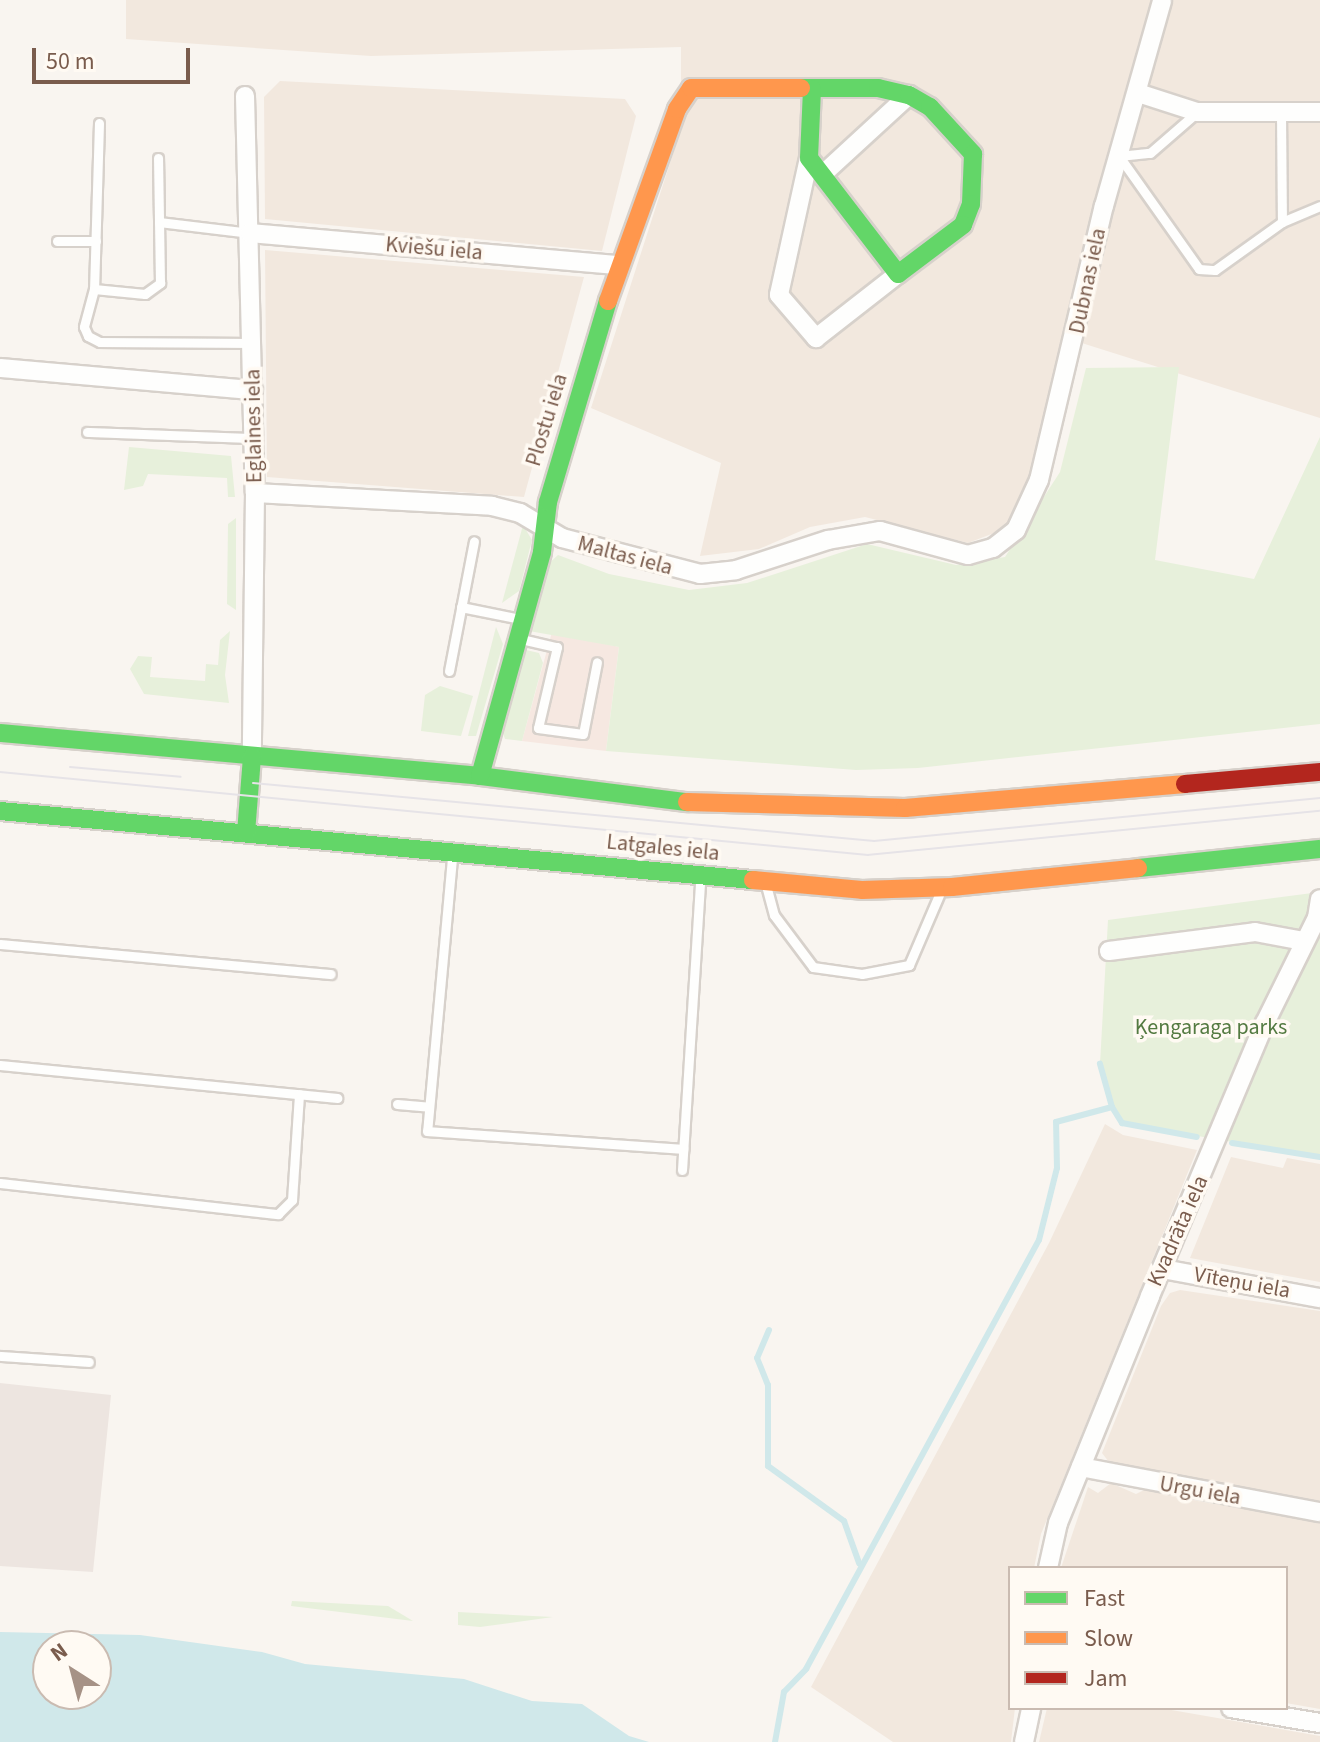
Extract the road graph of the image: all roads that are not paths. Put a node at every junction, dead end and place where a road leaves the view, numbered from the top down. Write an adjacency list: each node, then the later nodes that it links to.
1 (1162, 1): 3 (street, Dubnas iela)
2 (812, 89): 4 (main road); 12 (main road); 20 (main road, Plostu iela)
3 (1138, 93): 6 (street); 10 (street, Dubnas iela)
4 (909, 95): 13 (street); 21 (main road)
5 (245, 96): 17 (street, Eglaines iela)
6 (1197, 112): 7 (street); 10 (lane)
7 (1281, 112): 8 (street); 16 (lane)
8 (1320, 112)
9 (99, 123): 19 (lane)
10 (1119, 156): 16 (lane); 31 (street, Dubnas iela)
11 (158, 158): 15 (lane)
12 (809, 158): 13 (main road); 21 (street)
13 (823, 174): 21 (main road)
14 (1320, 206): 16 (lane)
15 (159, 222): 17 (lane); 22 (lane)
16 (1282, 222)
17 (250, 233): 20 (street, Kviešu iela); 23 (street, Eglaines iela)
18 (57, 241): 19 (lane)
19 (96, 241): 22 (lane)
20 (619, 265): 29 (main road, Plostu iela)
21 (898, 274)
22 (94, 289): 23 (lane)
23 (252, 343): 25 (street, Eglaines iela)
24 (0, 368): 25 (street)
25 (253, 390): 27 (street, Eglaines iela)
26 (87, 432): 27 (lane)
27 (252, 438): 28 (street, Eglaines iela)
28 (255, 493): 29 (street, Maltas iela); 37 (street, Eglaines iela)
29 (545, 527): 31 (street, Maltas iela); 33 (main road, Plostu iela)
30 (474, 541): 32 (lane)
31 (993, 548)
32 (461, 607): 33 (lane); 35 (lane)
33 (520, 629): 34 (lane); 39 (main road, Plostu iela)
34 (597, 662)
35 (449, 671)
36 (0, 733): 37 (main road)
37 (252, 757): 39 (main road); 41 (main road)
38 (1320, 772): 39 (main road)
39 (480, 776)
40 (0, 811): 41 (main road, Latgales iela)
41 (246, 833): 43 (main road, Latgales iela)
42 (1320, 849): 46 (main road, Latgales iela)
43 (452, 850): 44 (main road, Latgales iela); 56 (lane)
44 (700, 877): 45 (main road, Latgales iela); 57 (lane)
45 (766, 882): 46 (main road, Latgales iela); 46 (lane)
46 (952, 887)
47 (1319, 912): 48 (street, Kvadrāta iela)
48 (1304, 941): 50 (street); 60 (street, Kvadrāta iela)
49 (0, 944): 51 (lane)
50 (1109, 951)
51 (331, 974)
52 (0, 1065): 53 (lane)
53 (299, 1094): 54 (lane); 59 (lane)
54 (337, 1098)
55 (397, 1104): 56 (lane)
56 (429, 1107): 57 (lane)
57 (683, 1149): 58 (lane)
58 (682, 1170)
59 (0, 1183)
60 (1163, 1269): 61 (street, Vīteņu iela); 64 (street, Kvadrāta iela)
61 (1320, 1298)
62 (0, 1356): 63 (lane)
63 (89, 1362)
64 (1081, 1467): 65 (street, Urgu iela); 66 (street, Kvadrāta iela)
65 (1320, 1512)
66 (1048, 1566)
67 (1031, 1710): 70 (street)
68 (1243, 1710): 69 (street)
69 (1320, 1723)
70 (1024, 1742)

